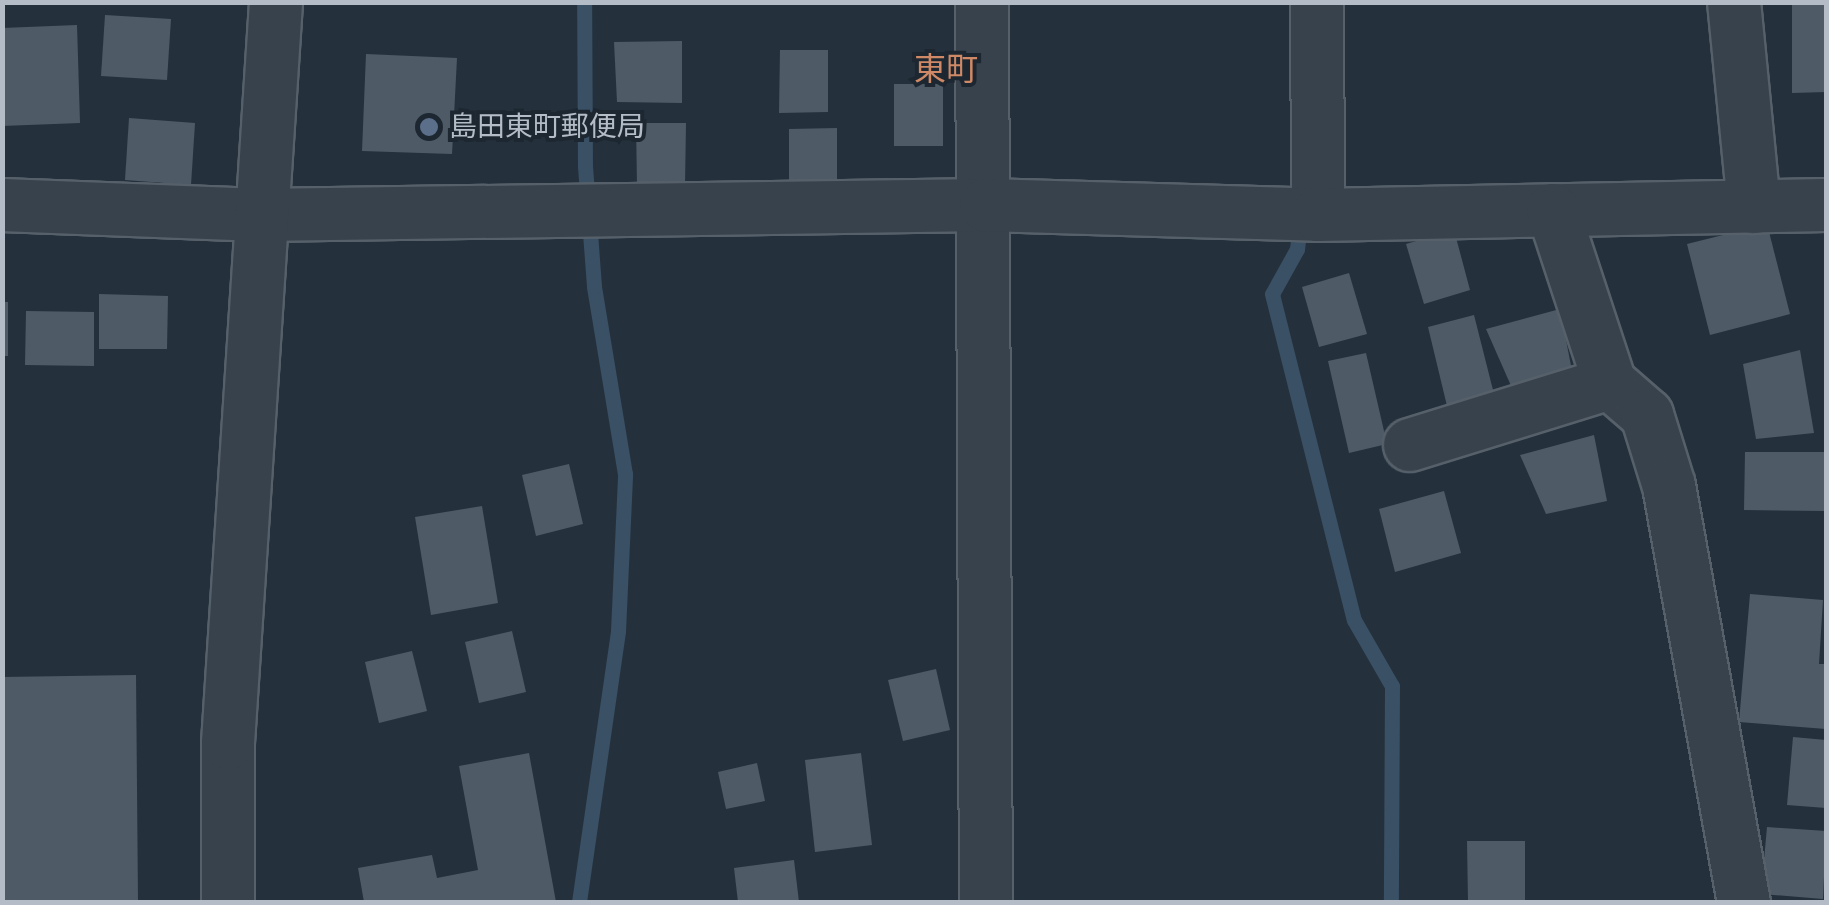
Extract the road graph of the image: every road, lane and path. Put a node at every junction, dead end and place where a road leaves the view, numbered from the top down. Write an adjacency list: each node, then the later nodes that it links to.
1 (276, 2): 10 (street)
2 (982, 2): 6 (street)
3 (1317, 2): 11 (street)
4 (1734, 2): 8 (street)
5 (2, 205): 10 (street)
6 (986, 205): 10 (street); 11 (street); 15 (street)
7 (1826, 205): 8 (street)
8 (1754, 207): 9 (street)
9 (1552, 210): 11 (street); 12 (street)
10 (260, 215): 14 (street)
11 (1318, 215)
12 (1610, 383): 13 (street); 16 (street)
13 (1410, 445)
14 (228, 902)
15 (986, 902)
16 (1744, 902)

